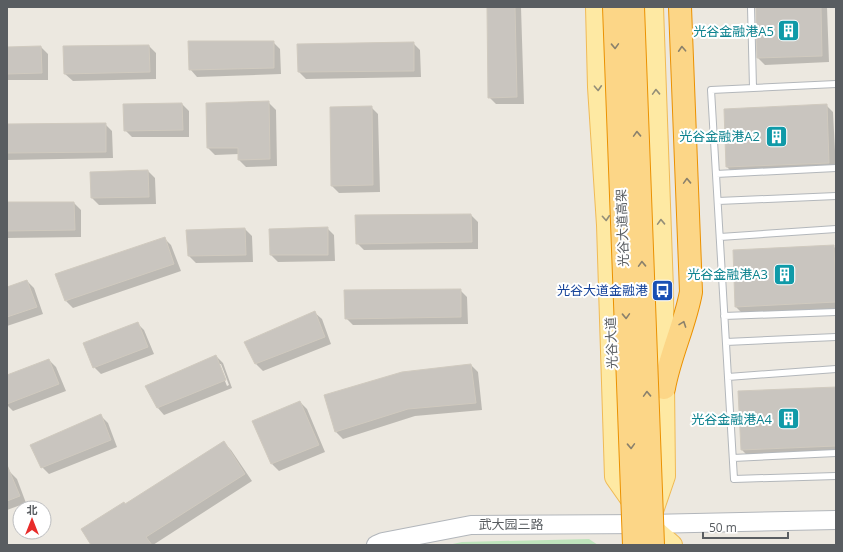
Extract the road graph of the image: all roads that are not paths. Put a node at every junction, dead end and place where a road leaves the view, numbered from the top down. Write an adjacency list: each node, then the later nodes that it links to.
1 (596, 7): 26 (main road, 光谷大道, one-way to 26)
2 (614, 7): 29 (highway, 光谷大道高架, one-way to 29, bridge)
3 (633, 7): 26 (highway, 光谷大道高架, one-way to 3, bridge)
4 (653, 7): 21 (main road, one-way to 4)
5 (680, 7): 21 (highway, one-way to 5)
6 (751, 7): 8 (lane)
7 (836, 84): 8 (lane)
8 (753, 88): 10 (lane)
9 (836, 168): 10 (lane)
10 (716, 174): 12 (lane)
11 (836, 196): 12 (lane)
12 (718, 201): 14 (lane)
13 (836, 229): 14 (lane)
14 (720, 237): 16 (lane)
15 (836, 312): 16 (lane)
16 (724, 316): 18 (lane)
17 (836, 337): 18 (lane)
18 (726, 342): 20 (lane)
19 (836, 369): 20 (lane)
20 (728, 377): 23 (lane)
21 (664, 388): 26 (main road)
22 (836, 453): 23 (lane)
23 (733, 458): 24 (lane)
24 (836, 476)
25 (836, 520): 26 (street, 武大园三路)
26 (650, 535): 27 (street, 武大园三路); 28 (main road); 30 (main road, 光谷大道)
27 (376, 545)
28 (625, 545)
29 (634, 545)
30 (672, 545)

